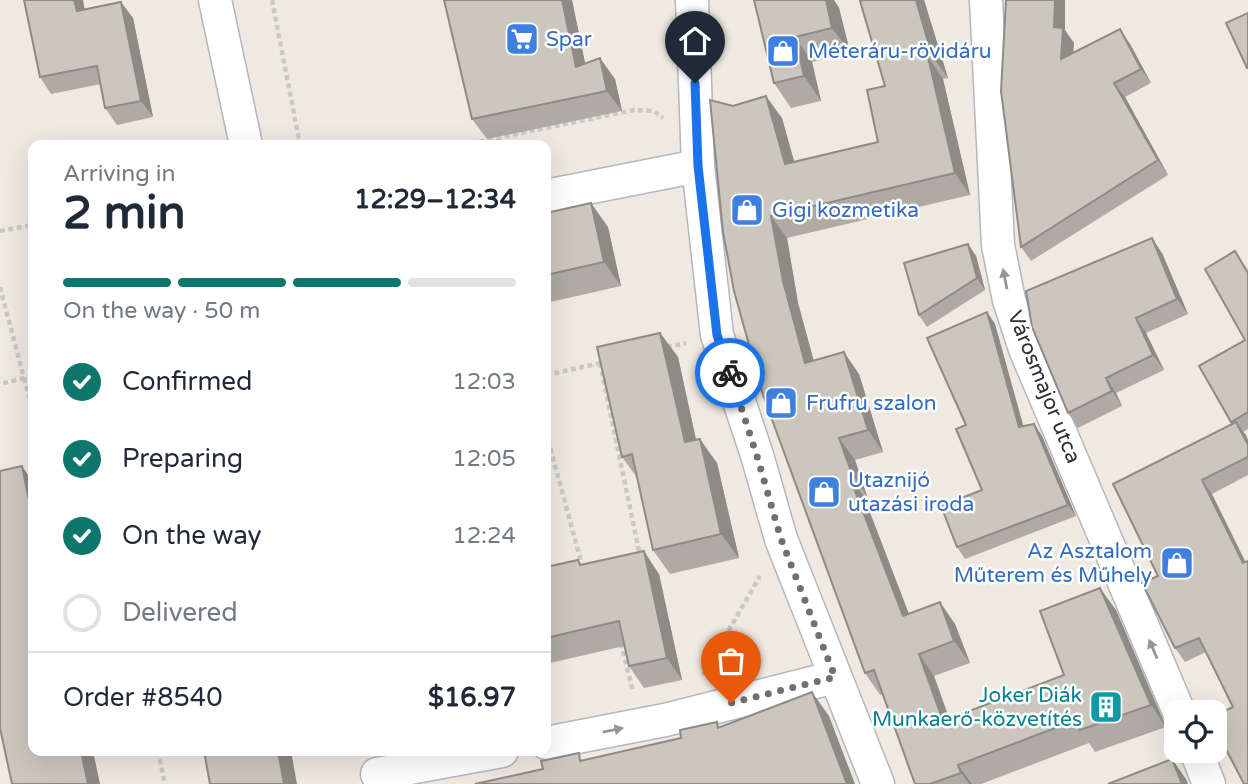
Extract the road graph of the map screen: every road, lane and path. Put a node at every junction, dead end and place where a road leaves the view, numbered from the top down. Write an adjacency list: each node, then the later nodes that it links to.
1 (215, 0): 6 (street)
2 (272, 0): 7 (path)
3 (692, 0): 9 (street)
4 (986, 0): 31 (street, Városmajor utca, one-way to 4)
5 (668, 122): 8 (path)
6 (245, 140)
7 (299, 140)
8 (487, 140)
9 (698, 166): 10 (street); 14 (street)
10 (551, 195)
11 (28, 226): 12 (path)
12 (0, 231)
13 (0, 288): 19 (path)
14 (717, 335): 15 (path); 23 (street)
15 (665, 348)
16 (613, 360): 17 (path)
17 (600, 363): 18 (path); 24 (path)
18 (551, 374)
19 (24, 378): 20 (path); 21 (path)
20 (0, 384)
21 (28, 393)
22 (551, 451): 26 (path)
23 (781, 539): 30 (street); 32 (path)
24 (629, 559)
25 (594, 567): 26 (path)
26 (583, 570): 27 (path); 28 (path)
27 (571, 573)
28 (592, 579)
29 (619, 634): 33 (path)
30 (835, 677): 32 (street); 40 (street)
31 (1175, 700)
32 (679, 716): 33 (street)
33 (642, 725): 34 (street, one-way to 33)
34 (551, 742)
35 (159, 756): 39 (path)
36 (469, 756): 38 (street)
37 (1201, 763): 41 (street)
38 (376, 770)
39 (165, 784)
40 (878, 784)
41 (1209, 784)

